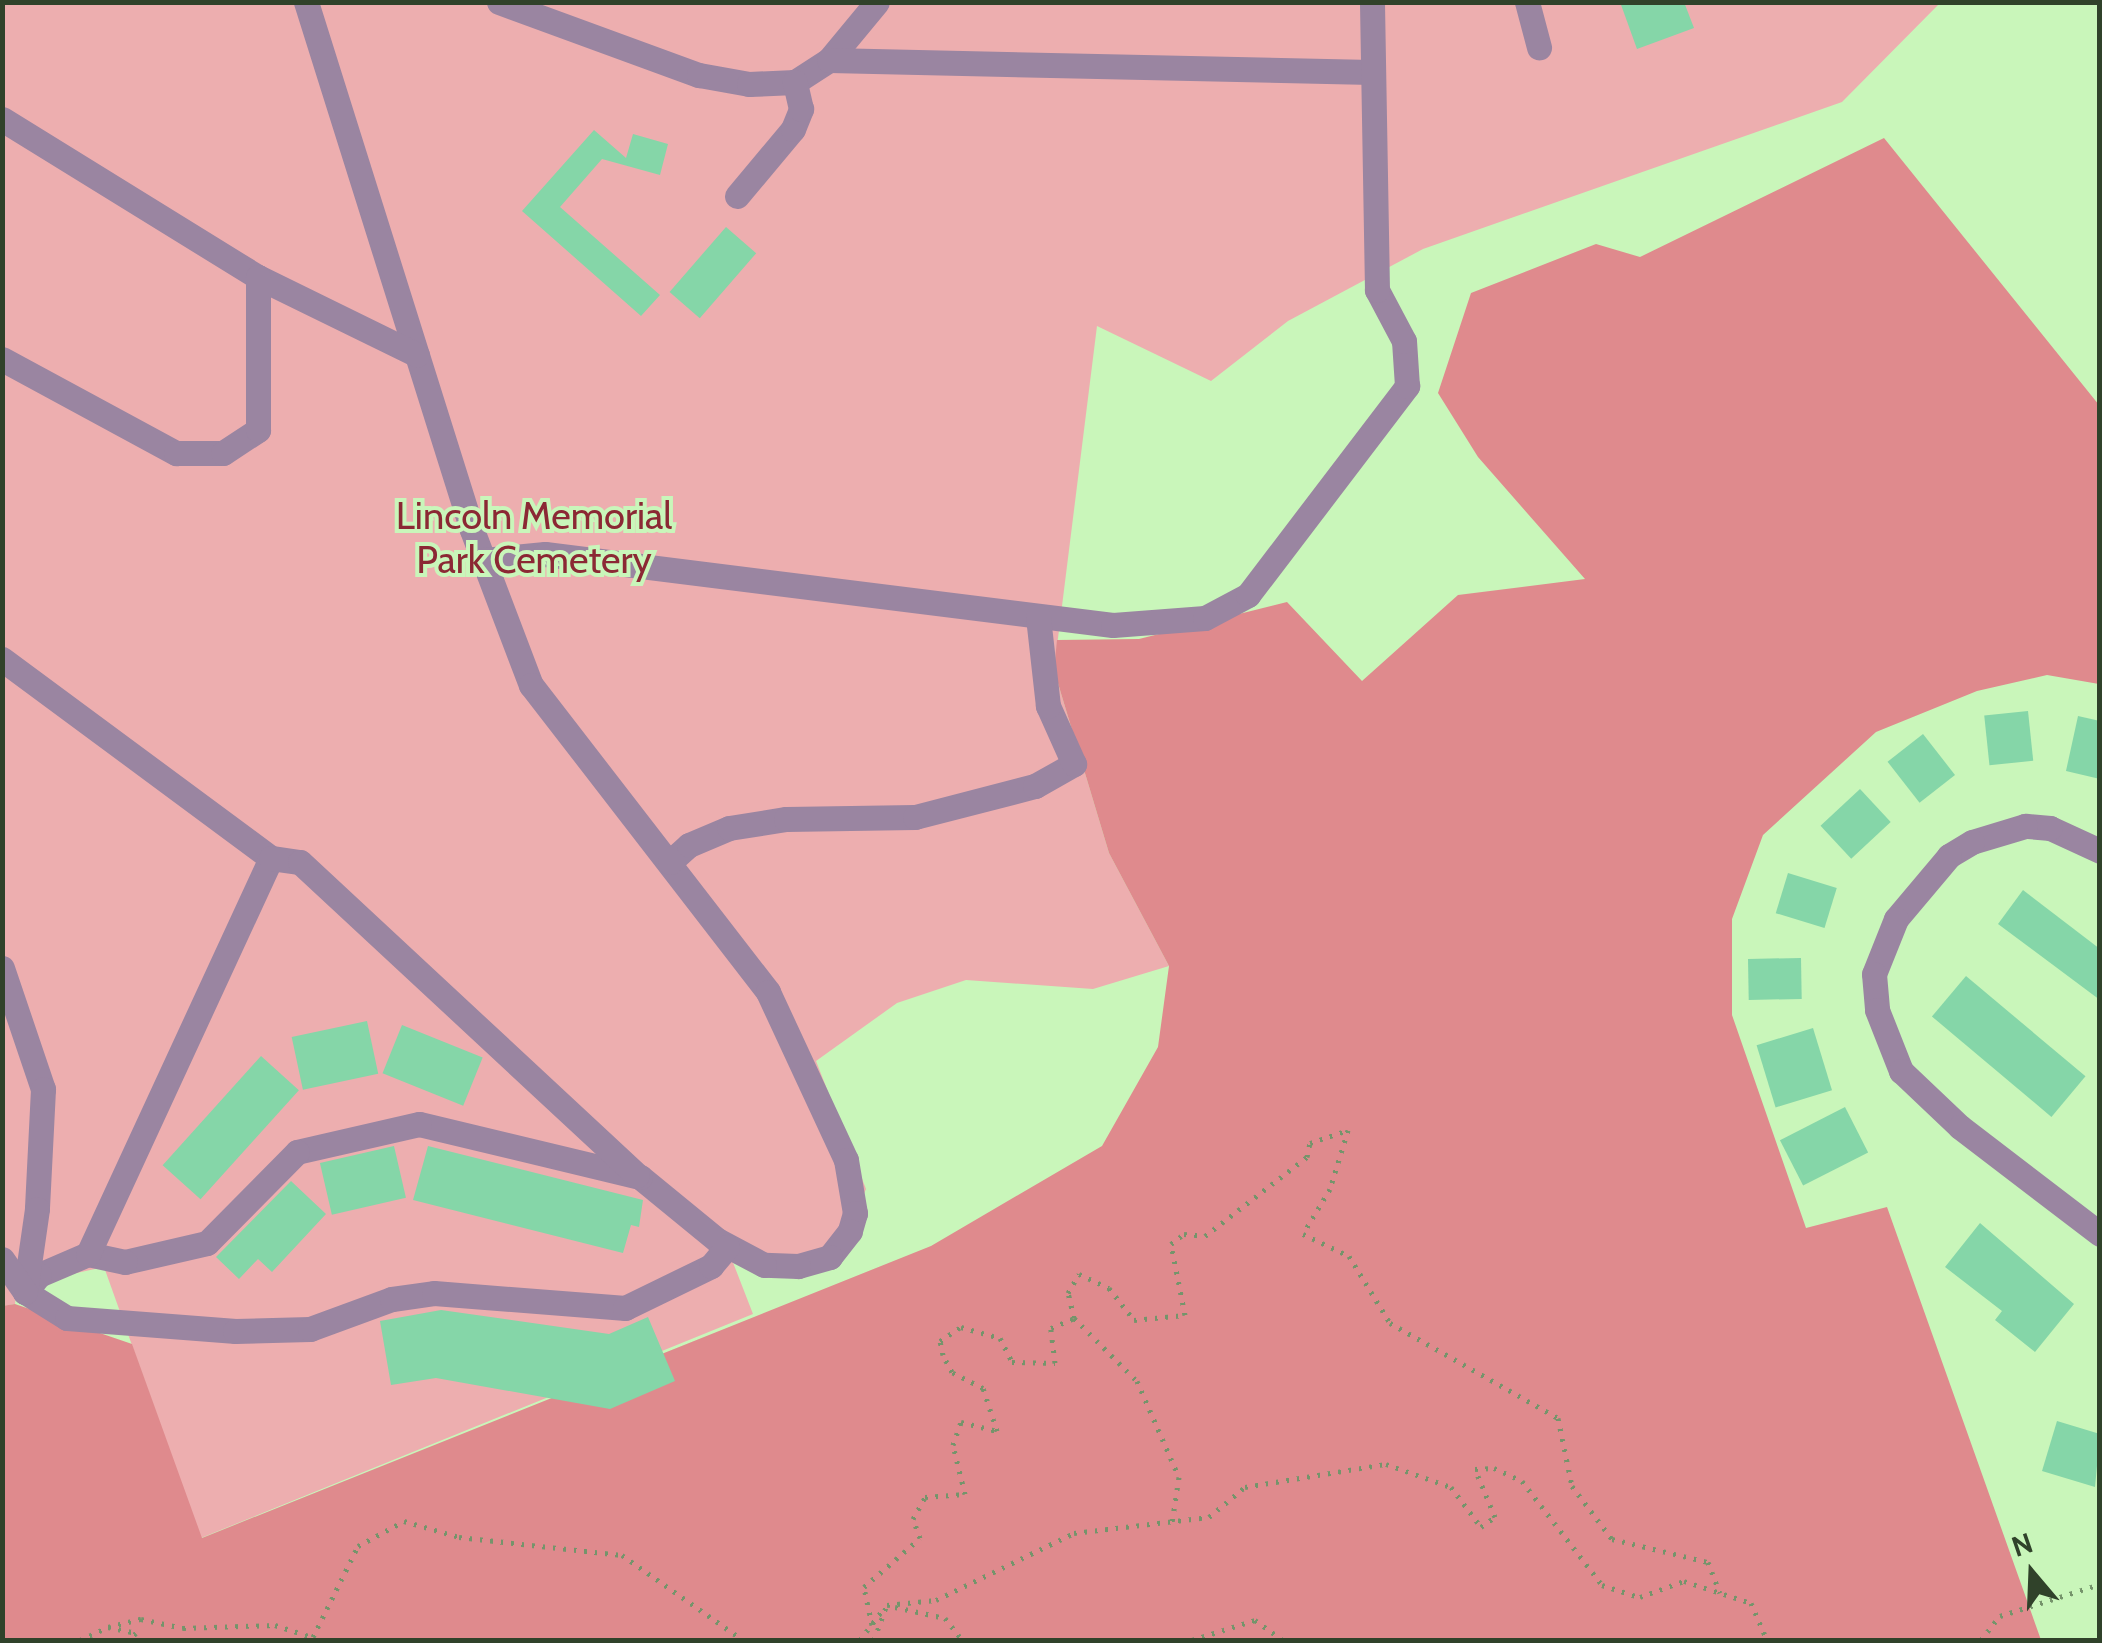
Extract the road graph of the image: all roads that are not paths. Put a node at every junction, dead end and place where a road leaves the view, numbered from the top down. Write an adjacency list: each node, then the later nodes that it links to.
1 (306, 2): 13 (street)
2 (499, 2): 9 (street)
3 (877, 2): 7 (street)
4 (1372, 2): 8 (street)
5 (1527, 2): 6 (street)
6 (1539, 47)
7 (829, 60): 8 (street); 9 (street)
8 (1372, 72): 16 (street)
9 (794, 82): 11 (street)
10 (2, 119): 12 (street)
11 (737, 196)
12 (258, 277): 13 (street); 14 (street)
13 (417, 355): 15 (street)
14 (2, 359)
15 (483, 560): 16 (street); 20 (street)
16 (1038, 617): 20 (street)
17 (2, 660): 19 (street)
18 (2100, 852): 23 (street)
19 (271, 858): 22 (street); 25 (street)
20 (670, 862): 24 (street)
21 (2, 968): 27 (street)
22 (640, 1177): 24 (street); 25 (street)
23 (2100, 1234)
24 (728, 1247): 27 (street)
25 (88, 1254): 27 (street)
26 (2, 1259): 27 (street)
27 (14, 1294)

